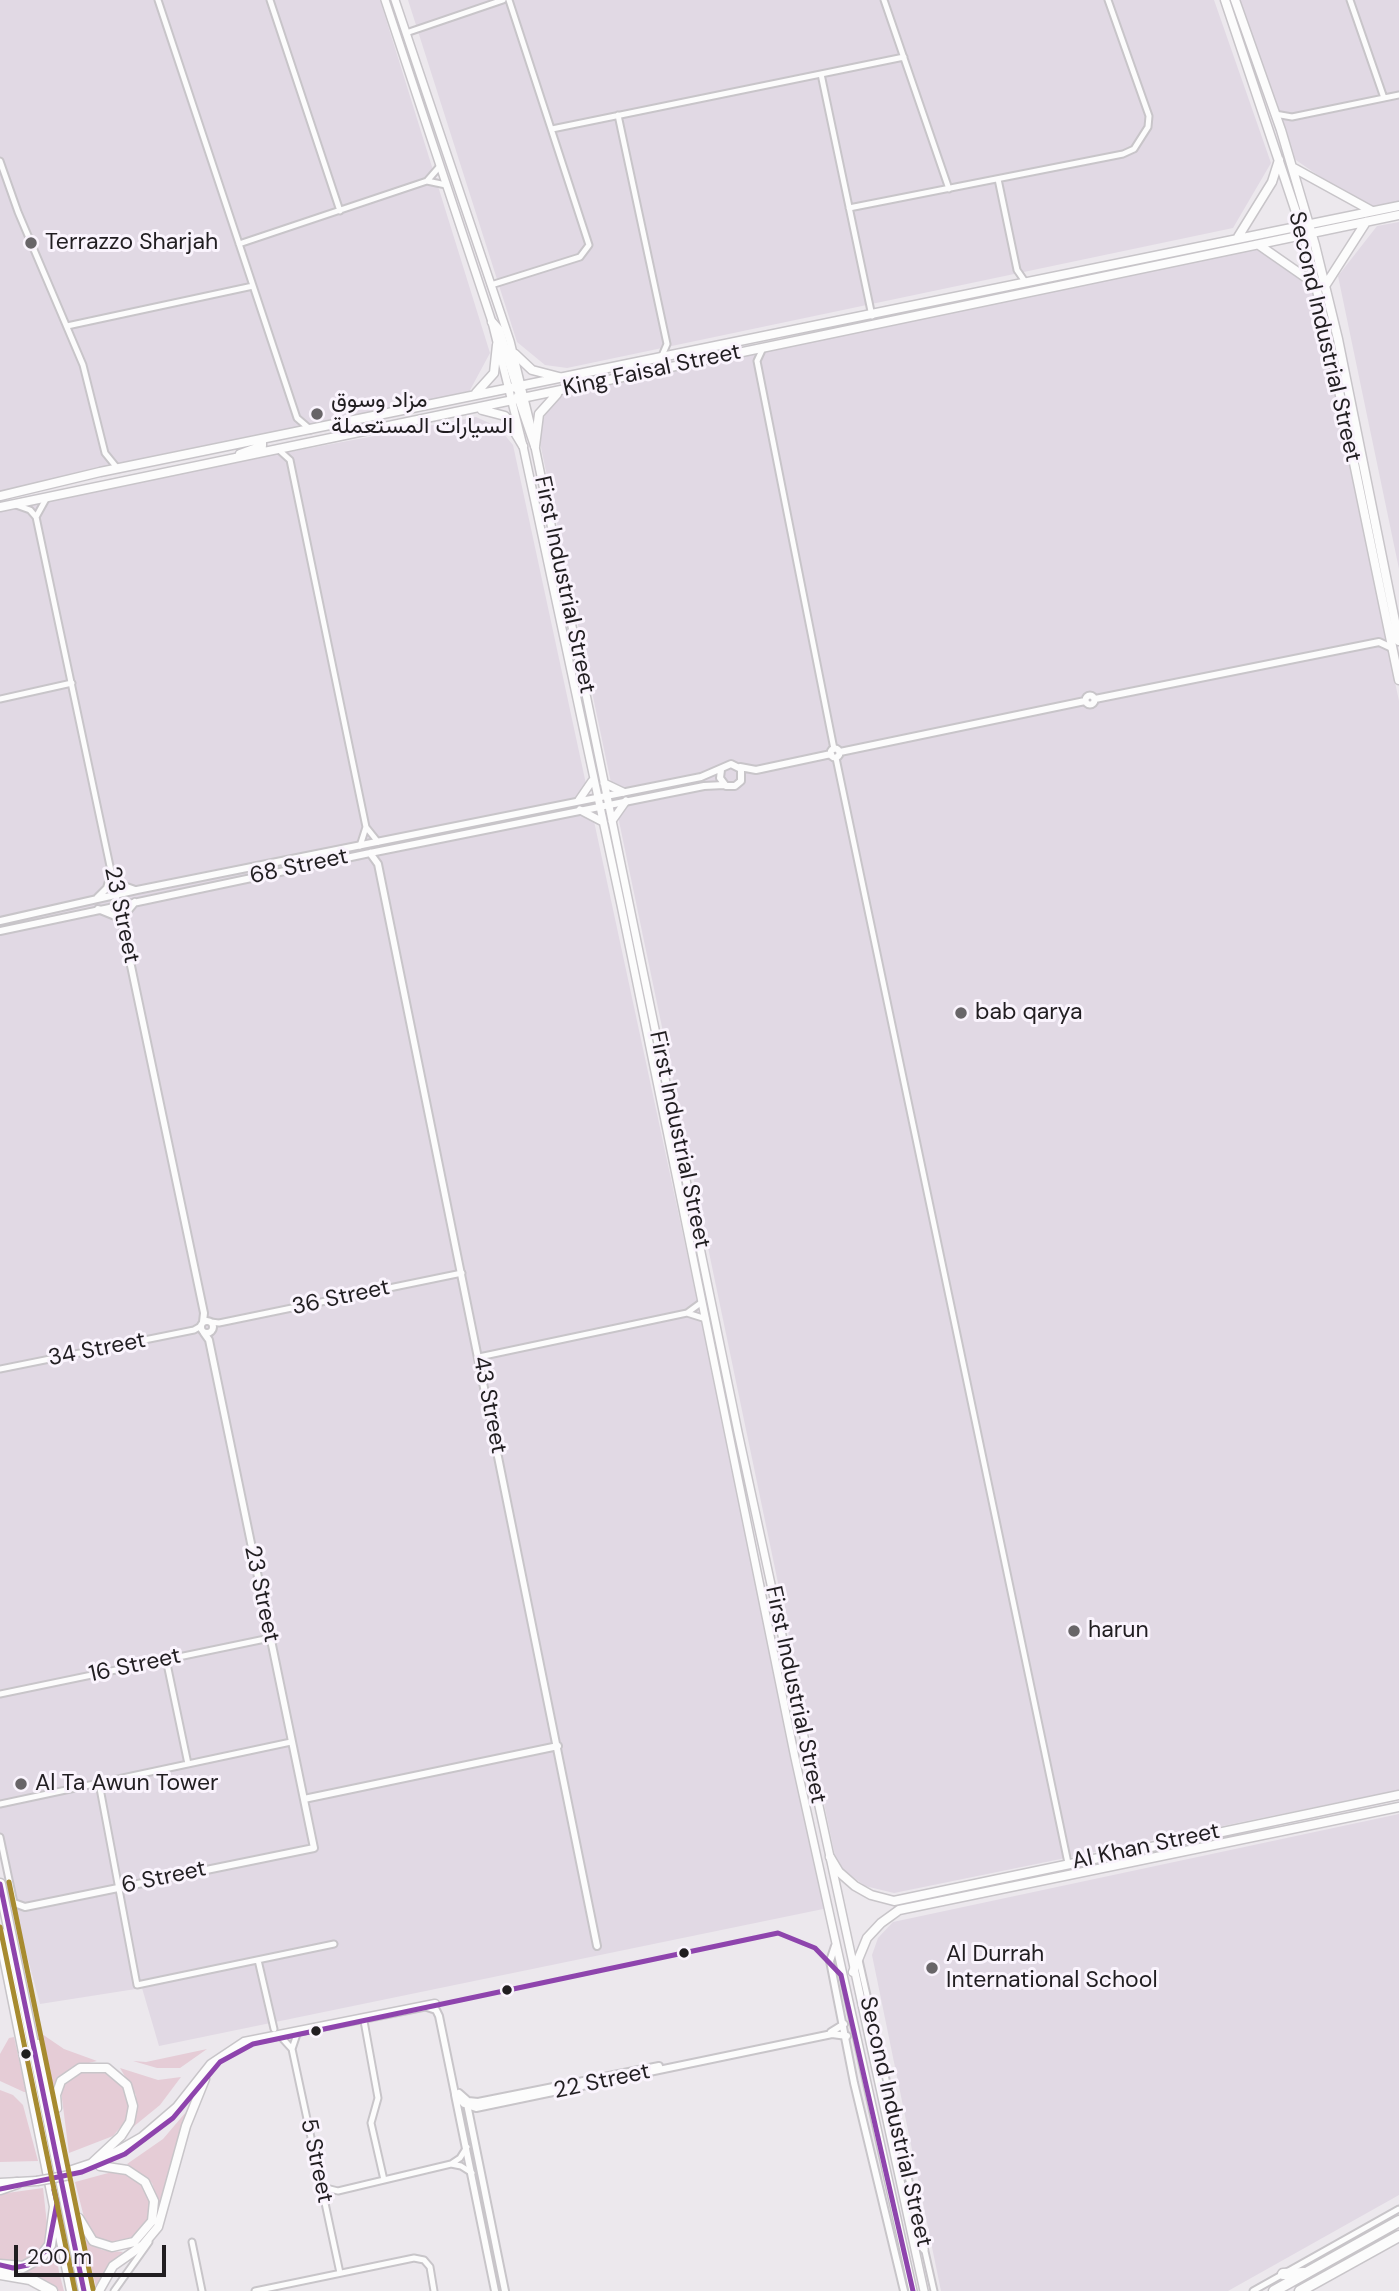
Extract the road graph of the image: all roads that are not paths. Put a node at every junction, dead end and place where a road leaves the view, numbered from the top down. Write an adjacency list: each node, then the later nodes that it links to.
1 (158, 0): 39 (street)
2 (270, 0): 32 (street)
3 (385, 0): 24 (main road, First Industrial Street)
4 (395, 0): 12 (main road, First Industrial Street)
5 (503, 0): 12 (street)
6 (509, 0): 20 (street)
7 (884, 0): 13 (street)
8 (1108, 0): 26 (street)
9 (1225, 0): 22 (main road, Second Industrial Street)
10 (1234, 0): 17 (main road, Second Industrial Street)
11 (1350, 0): 16 (street)
12 (406, 33): 43 (main road, First Industrial Street)
13 (904, 57): 14 (street); 29 (street)
14 (821, 74): 18 (street); 31 (street)
15 (1399, 95): 16 (street)
16 (1384, 98): 19 (street)
17 (1275, 114): 19 (street); 21 (main road, Second Industrial Street)
18 (618, 116): 20 (street); 50 (street)
19 (1292, 117): 21 (street)
20 (552, 129): 43 (street)
21 (1281, 130): 25 (main road, Second Industrial Street)
22 (1279, 157): 36 (main road, Second Industrial Street); 38 (main road)
23 (0, 161): 49 (street)
24 (440, 166): 27 (street); 28 (main road, First Industrial Street)
25 (1292, 167): 33 (main road); 36 (main road, Second Industrial Street)
26 (998, 179): 29 (street); 41 (street)
27 (427, 181): 28 (street); 32 (street)
28 (446, 185): 48 (main road, First Industrial Street)
29 (949, 189): 31 (street)
30 (1399, 206): 33 (main road, King Faisal Street)
31 (849, 208): 47 (street)
32 (340, 211): 39 (street)
33 (1375, 211): 36 (main road, King Faisal Street)
34 (1399, 215): 35 (main road, King Faisal Street)
35 (1366, 222): 37 (main road, King Faisal Street); 44 (main road)
36 (1305, 225): 37 (main road, Second Industrial Street); 38 (main road, King Faisal Street)
37 (1308, 235): 40 (main road, King Faisal Street); 44 (main road, Second Industrial Street)
38 (1236, 239): 42 (main road, King Faisal Street)
39 (239, 244): 45 (street)
40 (1259, 245): 44 (main road); 52 (main road, King Faisal Street)
41 (1017, 270): 42 (street); 46 (street)
42 (1027, 283): 46 (main road, King Faisal Street)
43 (492, 285): 54 (main road, First Industrial Street)
44 (1320, 285): 82 (main road, Second Industrial Street); 83 (main road, Second Industrial Street)
45 (253, 286): 49 (street); 64 (street)
46 (1011, 287): 47 (main road, King Faisal Street)
47 (872, 316): 55 (main road, King Faisal Street)
48 (492, 322): 51 (main road, First Industrial Street); 59 (main road)
49 (67, 326): 72 (street)
50 (667, 344): 55 (street); 56 (street)
51 (497, 345): 59 (main road, First Industrial Street); 61 (main road)
52 (765, 346): 53 (main road, King Faisal Street); 57 (street)
53 (743, 351): 57 (street); 60 (main road, King Faisal Street)
54 (514, 354): 58 (main road); 59 (main road, First Industrial Street)
55 (680, 355): 56 (main road, King Faisal Street)
56 (661, 359): 58 (main road, King Faisal Street)
57 (757, 361): 92 (street)
58 (565, 378): 59 (main road, King Faisal Street)
59 (516, 388): 61 (main road, King Faisal Street); 62 (main road); 62 (main road, First Industrial Street)
60 (560, 391): 62 (main road, King Faisal Street); 70 (main road)
61 (473, 396): 65 (main road, King Faisal Street)
62 (519, 400): 63 (main road, King Faisal Street); 69 (main road, First Industrial Street); 70 (main road)
63 (468, 410): 68 (main road, King Faisal Street); 69 (main road)
64 (297, 418): 65 (street); 66 (street)
65 (311, 430): 66 (main road, King Faisal Street)
66 (290, 435): 67 (main road, King Faisal Street)
67 (260, 441): 73 (main road); 75 (main road, King Faisal Street)
68 (301, 444): 71 (main road, King Faisal Street); 74 (street)
69 (523, 446): 96 (main road, First Industrial Street)
70 (535, 446): 98 (main road, First Industrial Street)
71 (277, 449): 73 (main road, King Faisal Street); 74 (street)
72 (105, 453): 75 (street); 76 (street)
73 (240, 457): 78 (main road, King Faisal Street)
74 (290, 460): 110 (street)
75 (118, 469): 76 (main road, King Faisal Street)
76 (100, 472): 77 (main road, King Faisal Street)
77 (0, 494)
78 (51, 495): 79 (main road, King Faisal Street); 81 (street)
79 (10, 504): 80 (main road, King Faisal Street); 81 (street)
80 (0, 507)
81 (36, 517): 87 (street, 23 Street)
82 (1397, 625): 84 (main road, Second Industrial Street)
83 (1388, 631): 85 (street); 86 (main road, Second Industrial Street)
84 (1399, 641)
85 (1379, 642): 86 (street); 92 (street)
86 (1392, 648): 88 (main road, Second Industrial Street)
87 (71, 675): 89 (street); 90 (street, 23 Street)
88 (1399, 680)
89 (60, 686): 90 (street); 90 (street); 91 (street)
90 (73, 688): 116 (street, 23 Street)
91 (0, 699)
92 (835, 753): 95 (street); 148 (street)
93 (739, 766): 94 (street); 95 (street); 97 (street)
94 (721, 770): 99 (street); 100 (street, 68 Street)
95 (756, 770): 97 (street)
96 (593, 777): 102 (main road, First Industrial Street); 103 (main road)
97 (741, 781): 99 (street)
98 (604, 782): 100 (main road); 101 (main road, First Industrial Street)
99 (724, 785): 104 (street, 68 Street)
100 (622, 792): 101 (street, 68 Street)
101 (606, 794): 102 (street, 68 Street); 105 (main road, First Industrial Street)
102 (597, 796): 103 (street, 68 Street); 106 (main road, First Industrial Street)
103 (579, 800): 111 (street, 68 Street)
104 (626, 802): 105 (street, 68 Street); 109 (main road)
105 (608, 805): 106 (street, 68 Street); 109 (main road, First Industrial Street)
106 (599, 807): 107 (street, 68 Street); 108 (main road, First Industrial Street)
107 (580, 810): 108 (main road); 113 (street, 68 Street)
108 (602, 822): 128 (main road, First Industrial Street)
109 (612, 822): 147 (main road, First Industrial Street)
110 (366, 827): 111 (street); 112 (street)
111 (379, 842): 112 (street, 68 Street)
112 (360, 846): 117 (street, 68 Street)
113 (383, 850): 114 (street, 68 Street); 115 (street, 43 Street)
114 (370, 853): 115 (street, 43 Street); 120 (street, 68 Street)
115 (379, 864): 127 (street, 43 Street)
116 (111, 874): 117 (street); 118 (street, 23 Street); 119 (street)
117 (137, 890): 118 (street, 68 Street)
118 (116, 895): 119 (street, 68 Street); 121 (street, 23 Street)
119 (95, 900): 123 (street, 68 Street)
120 (139, 900): 121 (street, 68 Street); 124 (street)
121 (118, 904): 122 (street, 68 Street); 124 (street, 23 Street)
122 (97, 908): 124 (street); 126 (street, 68 Street)
123 (15, 918): 125 (street, 68 Street); 126 (street)
124 (121, 919): 131 (street, 23 Street)
125 (0, 921)
126 (0, 929)
127 (462, 1273): 131 (street, 36 Street); 132 (street, 43 Street)
128 (702, 1302): 129 (street); 130 (main road, First Industrial Street)
129 (687, 1313): 130 (street); 132 (street)
130 (706, 1319): 156 (main road, First Industrial Street)
131 (205, 1327): 133 (street, 34 Street); 134 (street, 23 Street)
132 (479, 1357): 138 (street, 43 Street)
133 (0, 1369)
134 (270, 1638): 135 (street, 16 Street); 137 (street, 23 Street)
135 (166, 1659): 136 (street, 16 Street); 139 (street)
136 (0, 1694)
137 (291, 1742): 139 (street); 142 (street, 23 Street)
138 (558, 1746): 142 (street); 155 (street, 43 Street)
139 (188, 1764): 140 (street)
140 (99, 1783): 143 (street); 150 (street)
141 (1399, 1795): 148 (main road, Al Khan Street)
142 (304, 1799): 146 (street, 23 Street)
143 (0, 1804)
144 (1399, 1807): 157 (main road, Al Khan Street)
145 (0, 1837): 151 (street)
146 (314, 1847): 150 (street, 6 Street)
147 (830, 1857): 148 (main road, Al Khan Street); 159 (main road, First Industrial Street)
148 (1068, 1863)
149 (0, 1884): 153 (highway)
150 (117, 1888): 151 (street, 6 Street); 158 (street)
151 (14, 1903)
152 (0, 1933): 177 (highway)
153 (11, 1937): 174 (main road); 177 (highway)
154 (334, 1944): 158 (street)
155 (597, 1946)
156 (835, 1946): 161 (main road, First Industrial Street); 163 (street)
157 (859, 1953): 159 (main road); 172 (street, Second Industrial Street)
158 (258, 1960): 164 (street)
159 (853, 1972): 170 (main road, First Industrial Street)
160 (431, 2006): 162 (main road); 171 (street); 173 (street); 180 (main road)
161 (850, 2016): 163 (main road); 200 (main road, First Industrial Street)
162 (363, 2021): 165 (main road); 184 (street)
163 (844, 2024): 166 (street); 173 (street, 22 Street)
164 (274, 2029)
165 (297, 2034): 167 (main road); 168 (street)
166 (847, 2036): 173 (street, 22 Street); 198 (street)
167 (282, 2038): 168 (street); 169 (main road)
168 (292, 2049): 186 (street, 5 Street)
169 (205, 2079): 180 (main road); 195 (main road)
170 (878, 2081): 172 (main road); 178 (main road, First Industrial Street)
171 (454, 2090): 173 (street); 176 (street)
172 (887, 2091): 175 (street, Second Industrial Street)
173 (466, 2102): 218 (street)
174 (57, 2132): 180 (main road); 189 (main road)
175 (898, 2139): 178 (main road); 199 (street, Second Industrial Street)
176 (467, 2147): 179 (street); 181 (street)
177 (52, 2155): 190 (highway); 209 (highway)
178 (894, 2157): 194 (main road, First Industrial Street)
179 (451, 2164): 181 (street); 184 (street)
180 (96, 2165): 182 (main road, bridge); 189 (main road)
181 (472, 2173): 217 (street)
182 (37, 2179): 183 (main road); 185 (main road)
183 (0, 2180): 185 (main road)
184 (384, 2180): 188 (street)
185 (18, 2183): 187 (highway)
186 (322, 2187): 188 (street); 191 (street, 5 Street)
187 (0, 2189)
188 (338, 2191): 191 (street)
189 (71, 2199): 210 (main road)
190 (57, 2203): 201 (highway); 208 (highway)
191 (326, 2204): 203 (street, 5 Street)
192 (1399, 2209): 205 (street)
193 (1399, 2221): 202 (highway)
194 (910, 2230): 199 (main road); 221 (main road, First Industrial Street)
195 (152, 2236): 211 (main road); 212 (street)
196 (1399, 2236): 225 (highway)
197 (192, 2242): 213 (street)
198 (895, 2249): 200 (main road); 219 (street)
199 (924, 2249): 222 (street, Second Industrial Street)
200 (906, 2261): 220 (main road, First Industrial Street)
201 (0, 2265)
202 (1308, 2272): 205 (highway); 224 (highway)
203 (340, 2273): 206 (street); 216 (street)
204 (0, 2274): 207 (highway)
205 (1283, 2274): 223 (street)
206 (292, 2283): 214 (street); 215 (street)
207 (52, 2291)
208 (72, 2291)
209 (84, 2291)
210 (90, 2291)
211 (99, 2291)
212 (114, 2291)
213 (202, 2291)
214 (255, 2291)
215 (293, 2291)
216 (435, 2291)
217 (495, 2291)
218 (505, 2291)
219 (904, 2291)
220 (913, 2291)
221 (924, 2291)
222 (933, 2291)
223 (1253, 2291)
224 (1274, 2291)
225 (1300, 2291)

